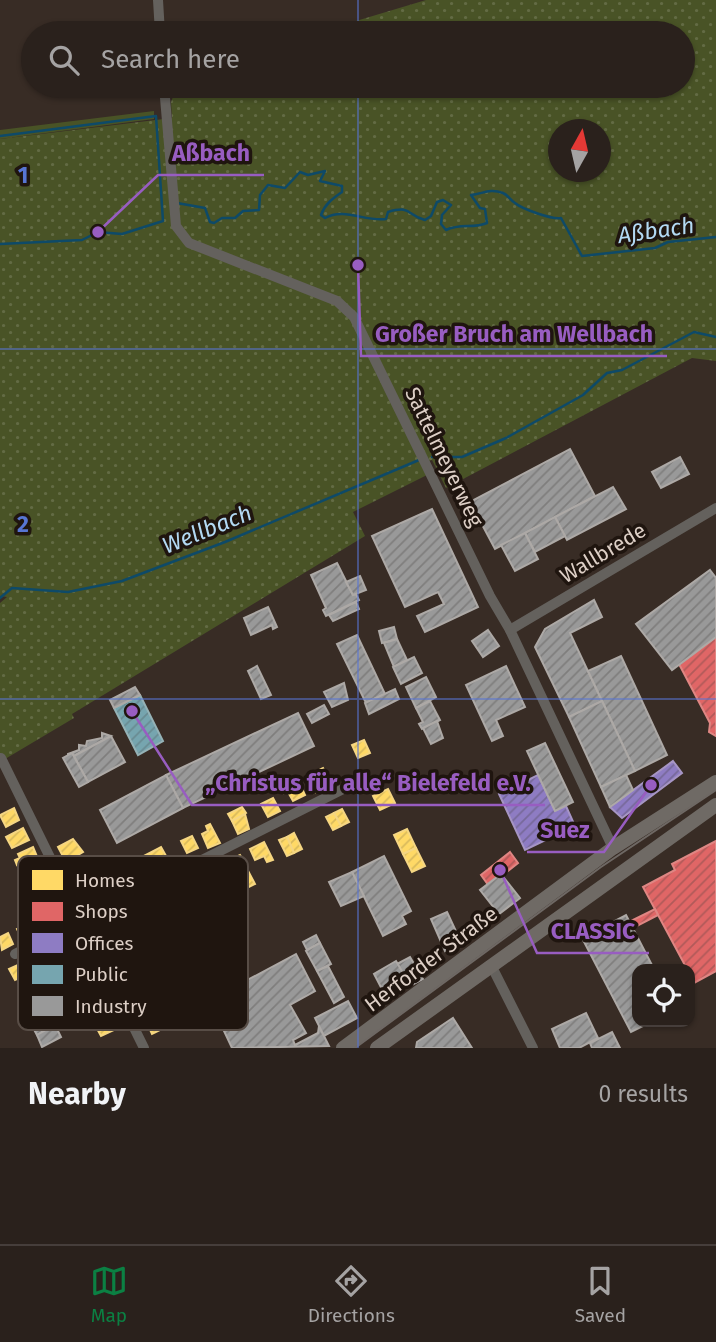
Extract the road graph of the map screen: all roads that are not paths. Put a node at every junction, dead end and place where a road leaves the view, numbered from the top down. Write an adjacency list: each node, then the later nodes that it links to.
1 (158, 0): 2 (street)
2 (159, 21)
3 (165, 98): 5 (street, Sattelmeyerweg)
4 (716, 508): 5 (street, Wallbrede)
5 (510, 630): 10 (street, Sattelmeyerweg)
6 (1, 758): 11 (street)
7 (716, 782): 10 (main road, Herforder Straße)
8 (355, 783): 12 (street)
9 (716, 805): 13 (main road, Herforder Straße)
10 (613, 848): 13 (main road); 19 (main road, Herforder Straße)
11 (49, 856)
12 (211, 856)
13 (621, 872): 16 (main road, Herforder Straße)
14 (18, 953): 15 (street)
15 (15, 954)
16 (492, 967): 20 (main road, Herforder Straße); 21 (street)
17 (135, 1030): 18 (street)
18 (144, 1048)
19 (343, 1048)
20 (377, 1048)
21 (533, 1048)

